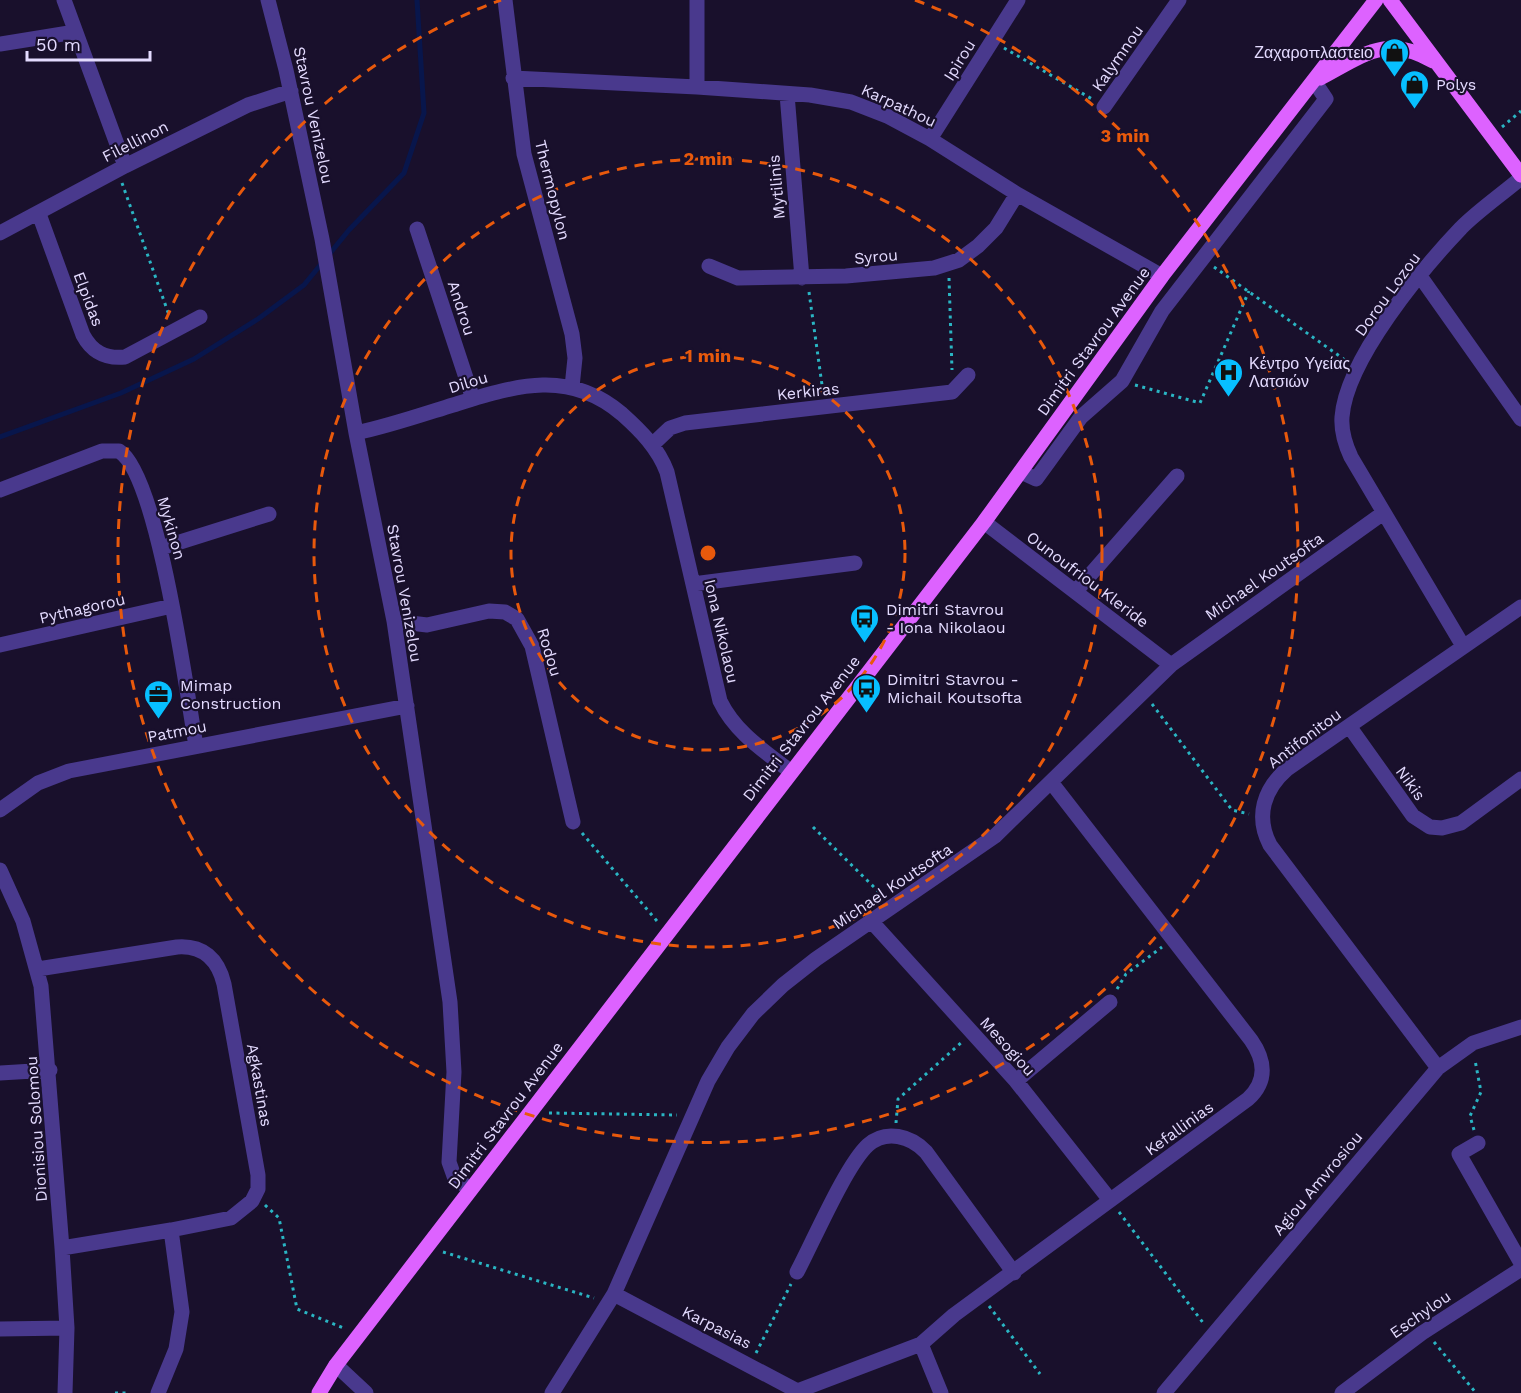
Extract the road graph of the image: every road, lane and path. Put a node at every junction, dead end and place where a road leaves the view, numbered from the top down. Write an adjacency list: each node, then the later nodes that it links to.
1 (64, 0): 9 (street)
2 (268, 0): 16 (street, Stavrou Venizelou)
3 (505, 0): 13 (street, Thermopylon)
4 (697, 0): 15 (street)
5 (1018, 0): 10 (street, Ipirou)
6 (1179, 0): 18 (street, Kalymnou)
7 (1376, 0): 14 (main road, Dimitri Stavrou Avenue)
8 (1390, 0): 12 (main road)
9 (75, 32): 11 (street); 22 (street)
10 (993, 41): 18 (path); 21 (street, Ipirou)
11 (0, 44)
12 (1438, 64): 14 (main road); 20 (main road)
13 (513, 78): 15 (street, Karpathou); 40 (street, Thermopylon)
14 (1314, 81): 28 (street); 31 (main road, Dimitri Stavrou Avenue)
15 (697, 87): 17 (street, Karpathou)
16 (291, 91): 22 (street, Filellinon); 46 (street, Stavrou Venizelou)
17 (787, 94): 21 (street, Karpathou); 33 (street, Mytilinis)
18 (1104, 106)
19 (1521, 111): 20 (path)
20 (1492, 136): 23 (main road)
21 (930, 139): 24 (street, Karpathou)
22 (121, 168): 25 (street, Filellinon); 36 (path)
23 (1521, 177): 32 (street, Dorou Lozou)
24 (1017, 194): 29 (street, Syrou); 31 (street, Karpathou)
25 (39, 214): 27 (street, Filellinon); 36 (street, Elpidas)
26 (417, 229): 43 (street, Androu)
27 (0, 233)
28 (1203, 259): 34 (path); 39 (street)
29 (949, 264): 33 (street, Syrou); 41 (path)
30 (709, 266): 33 (street, Syrou)
31 (1162, 276): 48 (main road, Dimitri Stavrou Avenue)
32 (1420, 276): 37 (street, Dorou Lozou); 45 (street)
33 (804, 278): 44 (path)
34 (1249, 291): 37 (path); 39 (path)
35 (200, 317): 36 (street, Elpidas)
36 (175, 331)
37 (1358, 369): 52 (street, Dorou Lozou)
38 (968, 375): 41 (street)
39 (1122, 381): 48 (street)
40 (572, 387): 42 (street, Dilou); 43 (street, Dilou)
41 (952, 393): 44 (street, Kerkiras)
42 (593, 394): 47 (street, Iona Nikolaou)
43 (474, 399): 46 (street, Dilou)
44 (825, 407): 47 (street, Kerkiras)
45 (1521, 419)
46 (356, 433): 60 (street, Stavrou Venizelou)
47 (652, 445): 56 (street, Iona Nikolaou)
48 (1021, 472): 53 (main road, Dimitri Stavrou Avenue)
49 (1177, 476): 57 (street)
50 (0, 490): 54 (street, Mykinon)
51 (269, 514): 54 (street)
52 (1382, 514): 62 (street, Dorou Lozou); 63 (street, Michael Koutsofta)
53 (984, 522): 57 (street, Ounoufriou Kleride); 68 (main road, Dimitri Stavrou Avenue)
54 (161, 548): 58 (street, Mykinon)
55 (855, 562): 56 (street)
56 (693, 584): 68 (street, Iona Nikolaou)
57 (1076, 591): 63 (street, Ounoufriou Kleride)
58 (172, 606): 61 (street, Pythagorou); 67 (street, Mykinon)
59 (1521, 607): 62 (street, Antifonitou)
60 (394, 621): 65 (street, Stavrou Venizelou); 73 (street, Rodou)
61 (0, 645)
62 (1462, 646): 66 (street, Antifonitou)
63 (1171, 664): 64 (street, Michael Koutsofta)
64 (1142, 691): 70 (street, Michael Koutsofta); 72 (path)
65 (407, 706): 67 (street, Patmou); 93 (street, Stavrou Venizelou)
66 (1349, 726): 69 (street, Nikis); 72 (street, Antifonitou)
67 (196, 746): 71 (street, Patmou)
68 (790, 771): 78 (main road, Dimitri Stavrou Avenue)
69 (1521, 779)
70 (1052, 782): 76 (street, Michael Koutsofta); 79 (street, Kefallinias)
71 (0, 810)
72 (1262, 816): 85 (street)
73 (573, 822): 78 (path)
74 (813, 827): 76 (path)
75 (0, 870): 80 (street, Dionisiou Solomou)
76 (894, 907): 77 (street, Michael Koutsofta)
77 (872, 922): 83 (street, Mesogiou); 90 (street, Michael Koutsofta)
78 (667, 932): 89 (main road, Dimitri Stavrou Avenue)
79 (1173, 939): 81 (path); 95 (street, Kefallinias)
80 (38, 969): 86 (street, Dionisiou Solomou); 94 (street, Agkastinas)
81 (1110, 1002): 88 (street)
82 (1521, 1027): 84 (street, Agiou Amvrosiou)
83 (973, 1033): 88 (street, Mesogiou); 91 (path)
84 (1473, 1043): 85 (street, Agiou Amvrosiou); 92 (path)
85 (1438, 1068): 109 (street, Agiou Amvrosiou)
86 (50, 1070): 87 (street); 97 (street, Dionisiou Solomou)
87 (0, 1073)
88 (1016, 1080): 95 (street, Mesogiou)
89 (529, 1113): 90 (path); 93 (main road, Dimitri Stavrou Avenue)
90 (693, 1115): 104 (street, Michael Koutsofta)
91 (894, 1136): 101 (street); 102 (street)
92 (1478, 1143): 99 (street)
93 (470, 1190): 98 (main road, Dimitri Stavrou Avenue)
94 (255, 1195): 96 (street); 108 (path)
95 (1110, 1200): 102 (street, Kefallinias); 109 (path)
96 (171, 1230): 97 (street); 118 (street)
97 (62, 1248): 105 (street, Dionisiou Solomou)
98 (426, 1248): 104 (path); 108 (main road, Dimitri Stavrou Avenue)
99 (1521, 1263)
100 (1521, 1269): 107 (street, Eschylou)
101 (797, 1272): 111 (path)
102 (1014, 1273): 103 (street, Kefallinias)
103 (982, 1295): 110 (street, Kefallinias); 113 (path)
104 (611, 1298): 111 (street, Karpasias); 121 (street, Michael Koutsofta)
105 (67, 1328): 106 (street); 115 (street, Dionisiou Solomou)
106 (0, 1329)
107 (1425, 1332): 124 (street, Eschylou); 125 (path)
108 (360, 1335): 112 (main road, Dimitri Stavrou Avenue)
109 (1212, 1335): 123 (street, Agiou Amvrosiou)
110 (921, 1344): 114 (street, Kefallinias); 122 (street)
111 (750, 1364): 114 (street, Karpasias)
112 (336, 1365): 119 (main road, Dimitri Stavrou Avenue); 120 (street)
113 (1040, 1374)
114 (801, 1392)
115 (65, 1393)
116 (115, 1393): 117 (path)
117 (127, 1393)
118 (158, 1393)
119 (319, 1393)
120 (366, 1393)
121 (552, 1393)
122 (941, 1393)
123 (1164, 1393)
124 (1342, 1393)
125 (1476, 1393)

